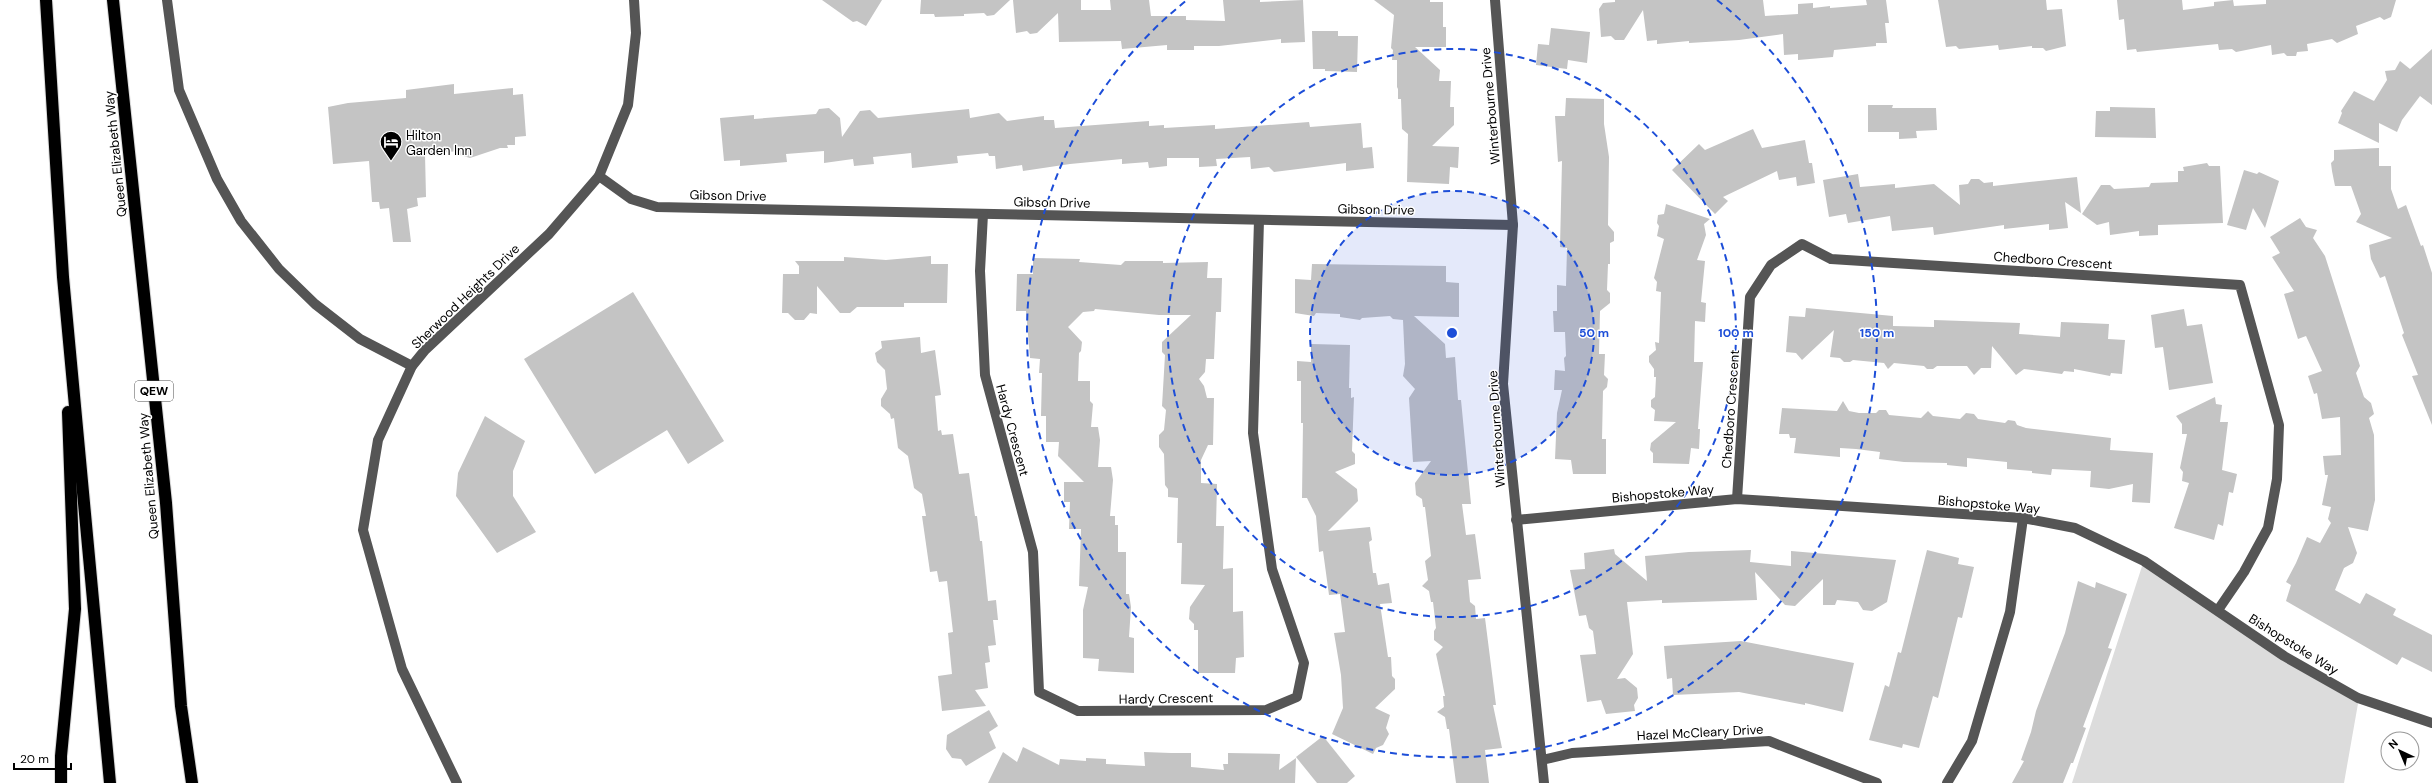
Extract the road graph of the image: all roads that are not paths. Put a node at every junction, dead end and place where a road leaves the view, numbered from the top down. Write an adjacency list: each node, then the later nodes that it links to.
1 (46, 0): 10 (highway)
2 (113, 0): 20 (highway, Queen Elizabeth Way / QEW)
3 (167, 0): 11 (street)
4 (634, 0): 6 (street, Sherwood Heights Drive)
5 (1495, 0): 9 (street, Winterbourne Drive)
6 (599, 176): 7 (street, Gibson Drive); 11 (street, Sherwood Heights Drive)
7 (983, 214): 8 (street, Gibson Drive); 8 (street, Hardy Crescent)
8 (1259, 220): 9 (street, Gibson Drive)
9 (1513, 225): 14 (street, Winterbourne Drive)
10 (63, 277): 18 (highway); 19 (highway)
11 (412, 366): 21 (street, Sherwood Heights Drive)
12 (1737, 499): 13 (street, Bishopstoke Way); 14 (street, Bishopstoke Way); 15 (street, Chedboro Crescent)
13 (2023, 518): 15 (street, Bishopstoke Way); 24 (street)
14 (1516, 520): 17 (street, Winterbourne Drive)
15 (2218, 610): 16 (street, Bishopstoke Way)
16 (2432, 723)
17 (1542, 760): 22 (street, Winterbourne Drive); 23 (street, Hazel McCleary Drive)
18 (61, 783)
19 (110, 783)
20 (192, 783)
21 (457, 783)
22 (1544, 783)
23 (1877, 783)
24 (1947, 783)

